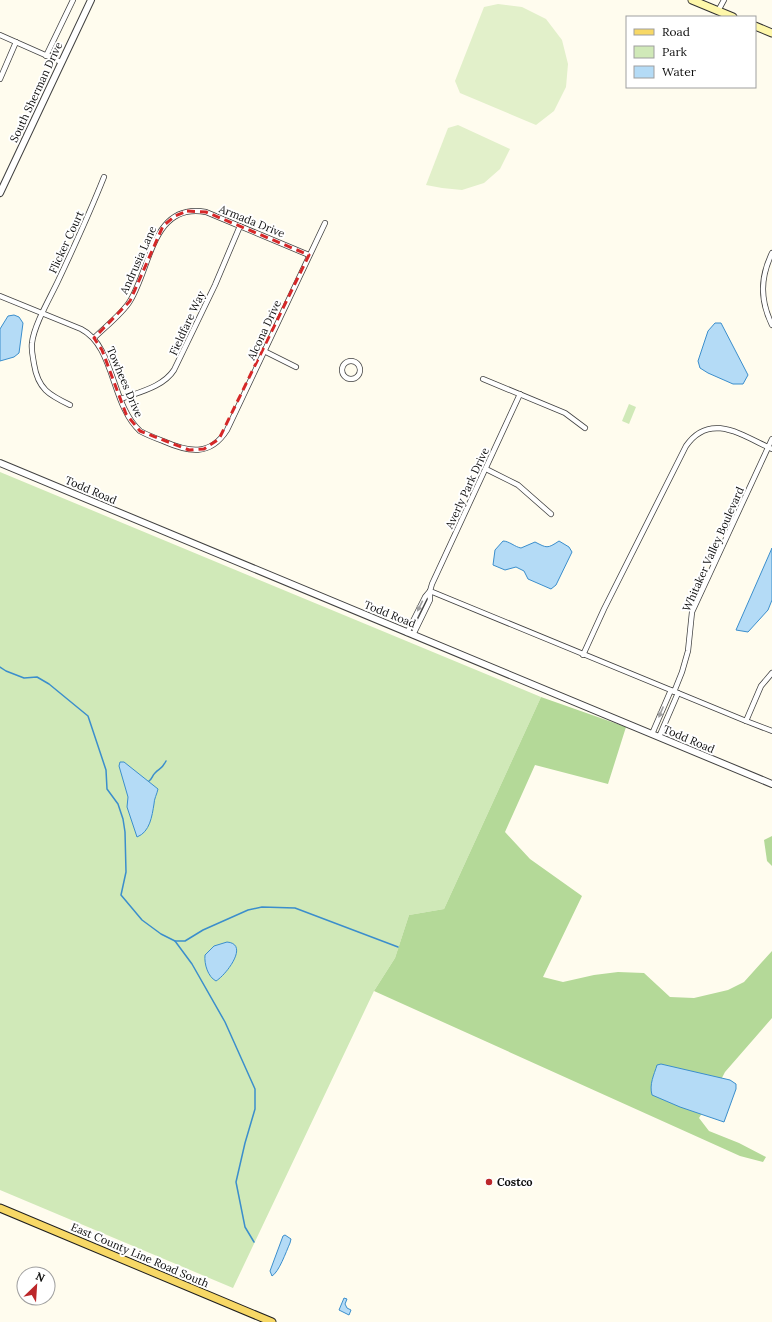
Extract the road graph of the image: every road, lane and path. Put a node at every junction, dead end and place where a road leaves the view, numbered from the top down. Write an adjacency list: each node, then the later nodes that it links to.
1 (73, 0): 11 (street)
2 (91, 0): 12 (street, South Sherman Drive)
3 (692, 0): 5 (main road)
4 (724, 0): 5 (street)
5 (718, 11): 6 (main road)
6 (730, 16)
7 (756, 26): 8 (main road)
8 (772, 33)
9 (0, 35): 10 (street)
10 (16, 42): 11 (street); 13 (street)
11 (46, 56): 12 (street)
12 (61, 62): 15 (street, South Sherman Drive)
13 (0, 79)
14 (104, 177): 22 (street, Flicker Court)
15 (0, 192)
16 (186, 212): 18 (street, Armada Drive); 24 (street, Andrusia Lane)
17 (324, 223): 20 (street, Alcona Drive)
18 (240, 226): 20 (street, Armada Drive); 29 (street, Fieldfare Way)
19 (772, 253): 23 (street)
20 (309, 255): 25 (street, Alcona Drive)
21 (0, 296): 22 (street, Towhees Drive)
22 (43, 314): 24 (street, Towhees Drive); 30 (street, Flicker Court)
23 (772, 325)
24 (94, 338): 29 (street, Towhees Drive)
25 (264, 351): 26 (street); 33 (street, Alcona Drive)
26 (296, 367)
27 (483, 379): 28 (street)
28 (520, 394): 31 (street); 36 (street, Averly Park Drive)
29 (121, 399): 33 (street, Towhees Drive)
30 (70, 405)
31 (585, 428)
32 (772, 439): 34 (street, Whitaker Valley Boulevard)
33 (216, 442)
34 (770, 448): 40 (street); 42 (street, Whitaker Valley Boulevard)
35 (0, 463): 39 (street, Todd Road)
36 (486, 469): 37 (street); 38 (street, Averly Park Drive)
37 (551, 514)
38 (430, 590): 39 (street, Averly Park Drive); 40 (street)
39 (410, 634): 45 (street, Todd Road)
40 (583, 655): 42 (street)
41 (772, 673): 43 (street)
42 (674, 692): 43 (street); 45 (street, Whitaker Valley Boulevard, one-way to 45); 46 (street, Whitaker Valley Boulevard)
43 (746, 721): 44 (street)
44 (772, 731)
45 (652, 734): 46 (street, Todd Road)
46 (659, 737): 47 (street, Todd Road)
47 (772, 784)
48 (0, 1208): 49 (main road, East County Line Road South)
49 (272, 1322)

